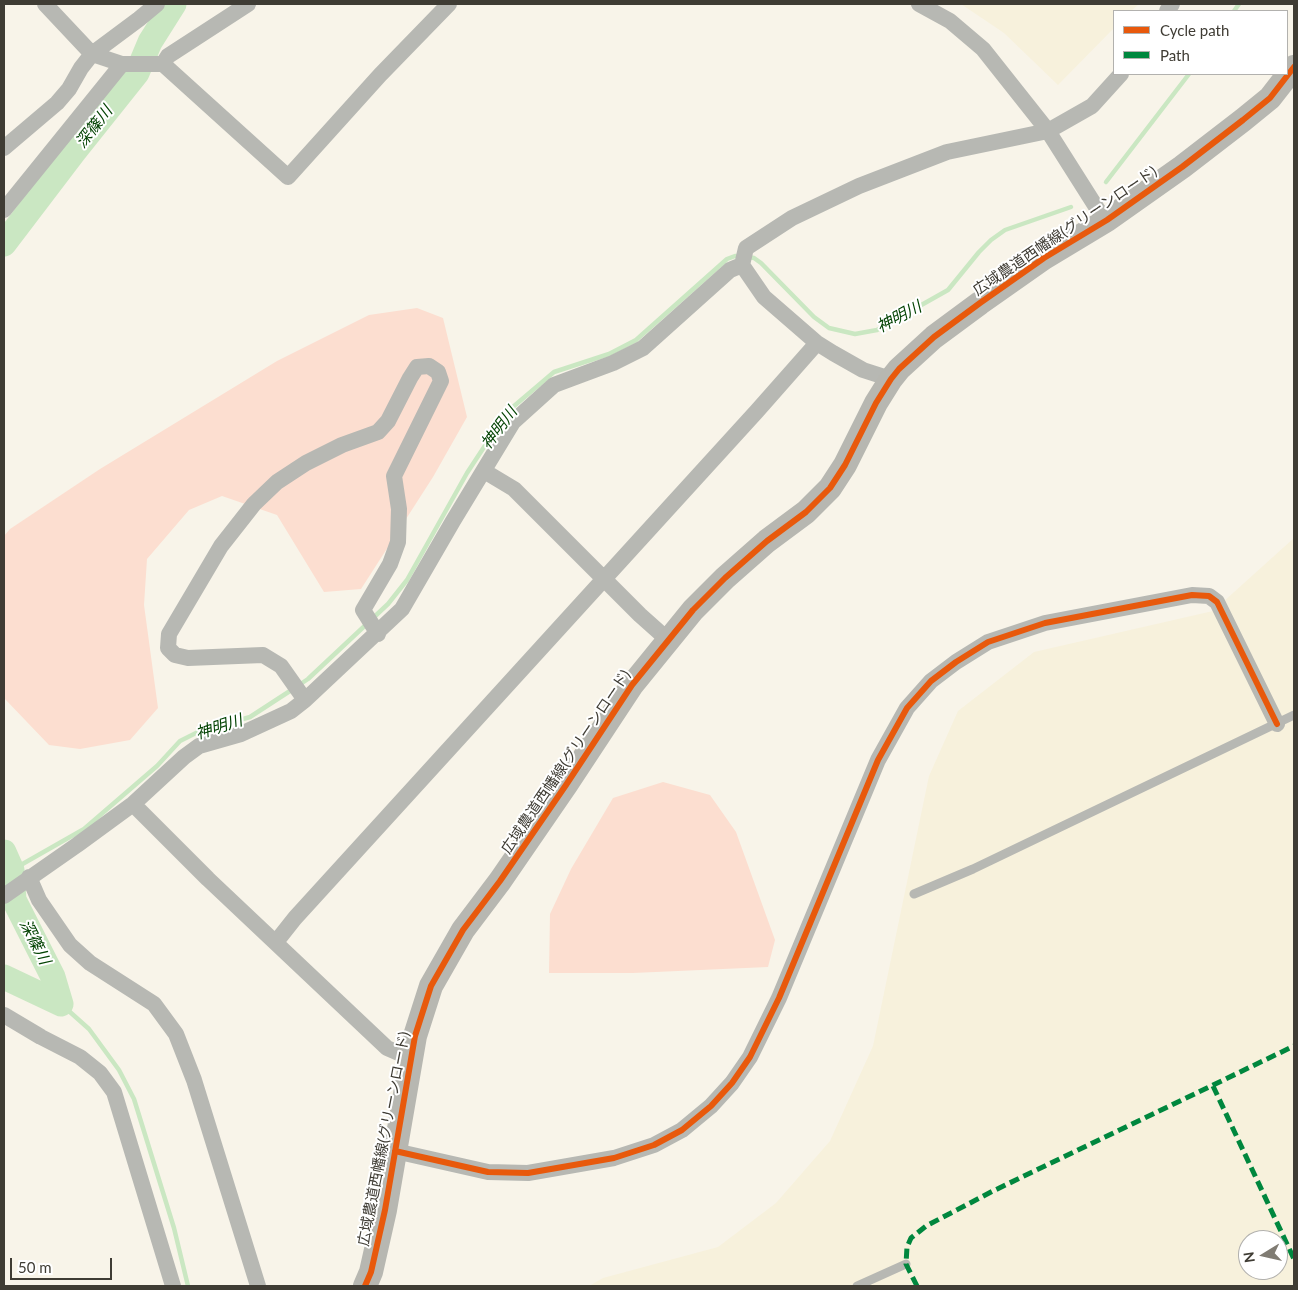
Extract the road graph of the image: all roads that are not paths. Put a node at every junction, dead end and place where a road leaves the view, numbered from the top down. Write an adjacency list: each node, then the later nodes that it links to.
1 (45, 4): 6 (street)
2 (157, 4): 6 (street)
3 (248, 4): 8 (street)
4 (449, 4): 8 (street)
5 (919, 4): 11 (street)
6 (92, 54): 7 (street); 12 (street)
7 (122, 64): 8 (street); 13 (street)
8 (163, 64)
9 (1294, 68): 14 (street, 広域農道西幡線(グリーンロード))
10 (1120, 75): 11 (street)
11 (1048, 131): 14 (street); 15 (street)
12 (4, 148)
13 (4, 210)
14 (1105, 221): 17 (street, 広域農道西幡線(グリーンロード))
15 (742, 266): 16 (street); 18 (street)
16 (817, 343): 17 (street); 19 (street)
17 (890, 379): 21 (street, 広域農道西幡線(グリーンロード))
18 (484, 471): 19 (street); 20 (street)
19 (603, 580): 21 (street); 29 (street)
20 (373, 626): 22 (street); 22 (street)
21 (668, 640): 31 (street, 広域農道西幡線(グリーンロード))
22 (300, 692): 25 (street)
23 (1294, 716): 24 (lane)
24 (1277, 724): 27 (lane); 32 (street)
25 (132, 804): 26 (street); 29 (street)
26 (29, 877): 28 (street); 35 (street)
27 (914, 894)
28 (4, 896)
29 (276, 942): 31 (street)
30 (4, 1014): 34 (street)
31 (410, 1058): 32 (street, 広域農道西幡線(グリーンロード))
32 (394, 1151): 36 (street, 広域農道西幡線(グリーンロード))
33 (906, 1264): 37 (lane)
34 (173, 1286)
35 (258, 1286)
36 (365, 1286)
37 (857, 1286)

